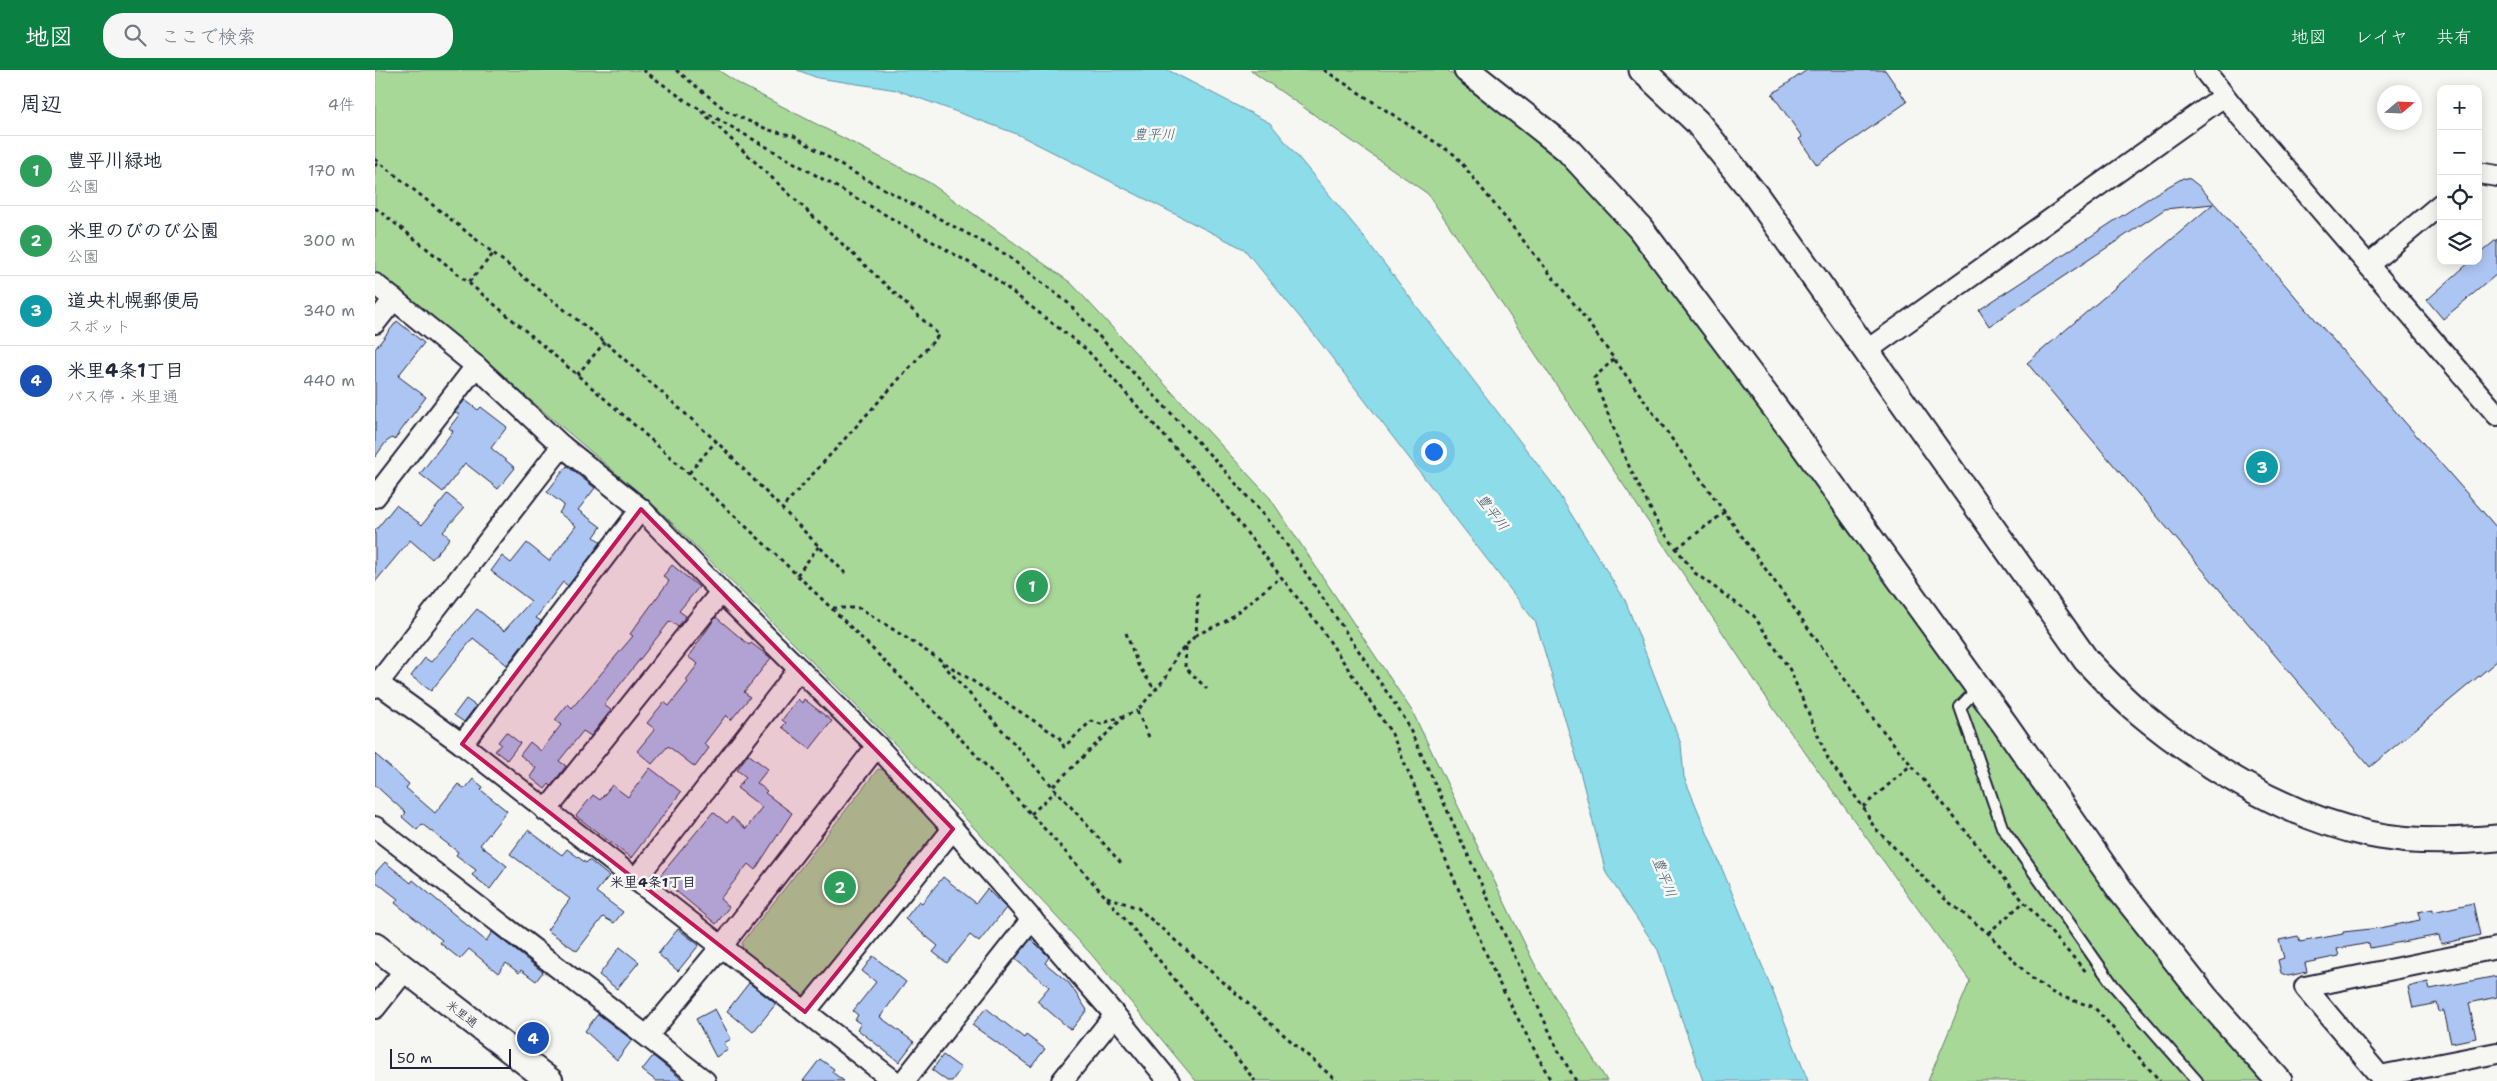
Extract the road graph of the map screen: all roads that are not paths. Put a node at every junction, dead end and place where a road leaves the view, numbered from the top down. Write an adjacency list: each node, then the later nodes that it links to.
1 (1467, 70): 21 (street)
2 (1642, 70): 12 (street)
3 (2204, 70): 4 (street)
4 (2224, 96): 8 (street); 12 (street)
5 (2482, 174): 6 (street)
6 (2497, 176)
7 (2437, 207): 8 (street)
8 (2368, 265): 14 (street)
9 (375, 284): 10 (street)
10 (394, 299): 11 (street); 13 (street)
11 (375, 323)
12 (1866, 351): 27 (street)
13 (476, 366): 15 (street); 16 (street)
14 (2497, 415)
15 (562, 446): 17 (street); 20 (street)
16 (375, 497)
17 (641, 509): 18 (street); 22 (street)
18 (721, 592): 19 (street); 24 (street)
19 (799, 669): 23 (street); 28 (street)
20 (376, 684): 22 (street)
21 (1979, 688): 46 (lane); 47 (street)
22 (462, 744): 24 (street)
23 (877, 746): 26 (street); 31 (street)
24 (547, 810): 28 (street)
25 (375, 827): 37 (street)
26 (953, 829): 29 (street); 35 (street)
27 (2497, 838)
28 (635, 880): 31 (street)
29 (1032, 919): 36 (street); 43 (street)
30 (375, 946): 33 (street, 米里通)
31 (721, 947): 35 (street); 37 (street)
32 (2497, 948): 39 (street)
33 (405, 970): 34 (street); 40 (street, 米里通)
34 (375, 1008)
35 (805, 1012): 42 (street)
36 (1115, 1015): 44 (street); 45 (street)
37 (648, 1035): 41 (street)
38 (2497, 1053): 39 (street)
39 (2382, 1079)
40 (550, 1081)
41 (705, 1081)
42 (894, 1081)
43 (904, 1081)
44 (1062, 1081)
45 (1169, 1081)
46 (2197, 1081)
47 (2279, 1081)

